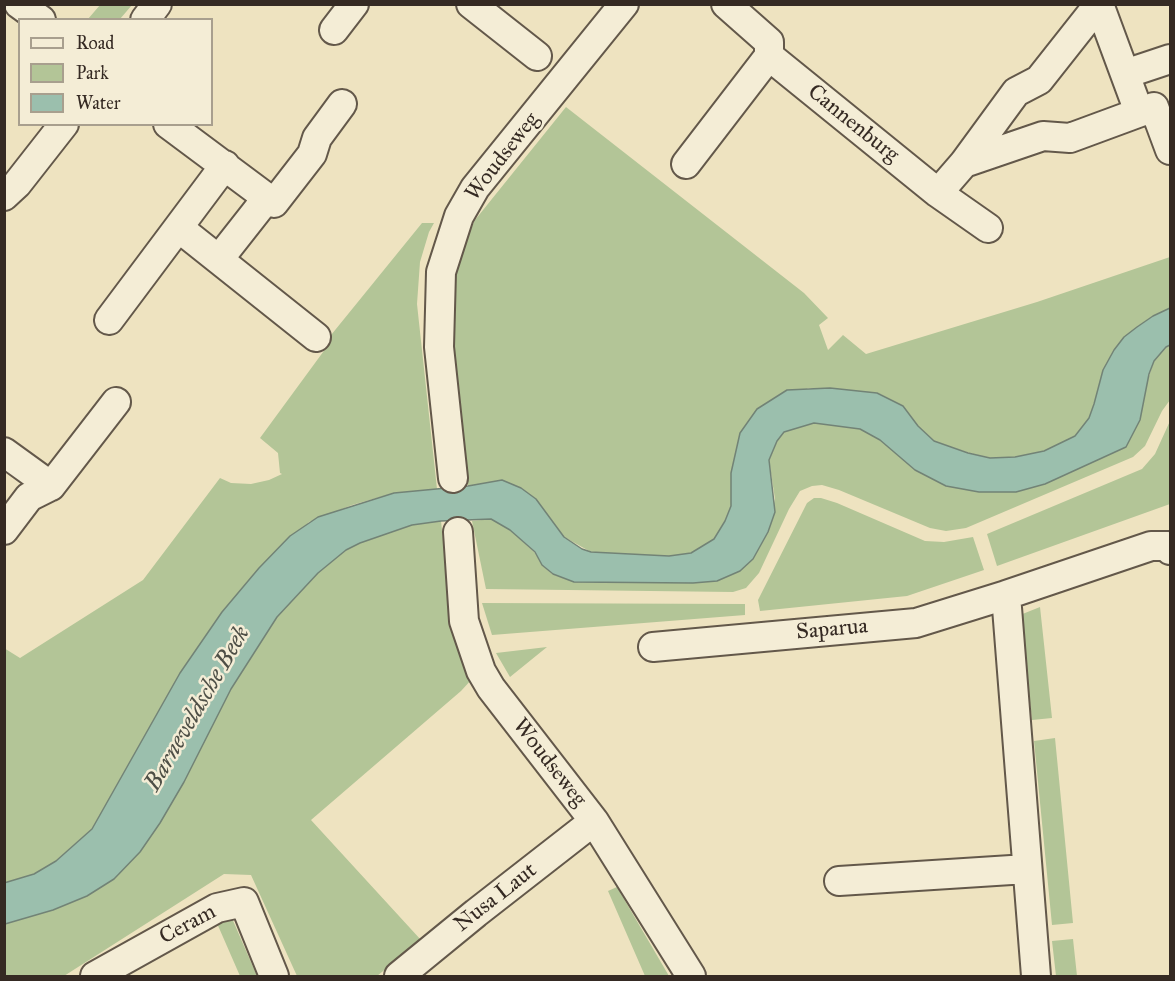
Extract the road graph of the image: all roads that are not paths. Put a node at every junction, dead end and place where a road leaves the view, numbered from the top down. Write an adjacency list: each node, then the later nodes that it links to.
1 (19, 4): 8 (street)
2 (157, 4): 9 (street)
3 (354, 4): 10 (street)
4 (471, 4): 11 (street)
5 (624, 4): 33 (street, Woudseweg)
6 (726, 4): 12 (street, Cannenburg)
7 (1099, 4): 14 (street); 20 (street)
8 (38, 18)
9 (146, 18)
10 (334, 30)
11 (537, 56)
12 (769, 56): 21 (street); 23 (street, Cannenburg)
13 (1170, 59): 14 (street)
14 (1125, 74): 16 (street)
15 (342, 104): 25 (street)
16 (1139, 112): 19 (street); 20 (street)
17 (62, 126): 24 (street)
18 (171, 126): 22 (street)
19 (1170, 150)
20 (964, 163): 23 (street)
21 (686, 164)
22 (225, 165): 25 (street); 26 (street)
23 (938, 193): 27 (street, Cannenburg)
24 (4, 196)
25 (267, 198): 28 (street)
26 (179, 228): 28 (street); 29 (street)
27 (988, 228)
28 (219, 259): 30 (street)
29 (109, 320)
30 (316, 337)
31 (116, 402): 34 (street)
32 (4, 452): 34 (street)
33 (453, 478)
34 (51, 486): 35 (street)
35 (4, 530)
36 (458, 532): 40 (street, Woudseweg)
37 (1170, 550): 38 (street, Saparua)
38 (1006, 595): 39 (street, Saparua); 41 (street)
39 (654, 647)
40 (594, 821): 45 (street, Nusa Laut); 46 (street, Woudseweg)
41 (1027, 869): 42 (street); 47 (street)
42 (839, 881)
43 (95, 976): 44 (street, Ceram)
44 (274, 976)
45 (399, 976)
46 (691, 976)
47 (1036, 976)

